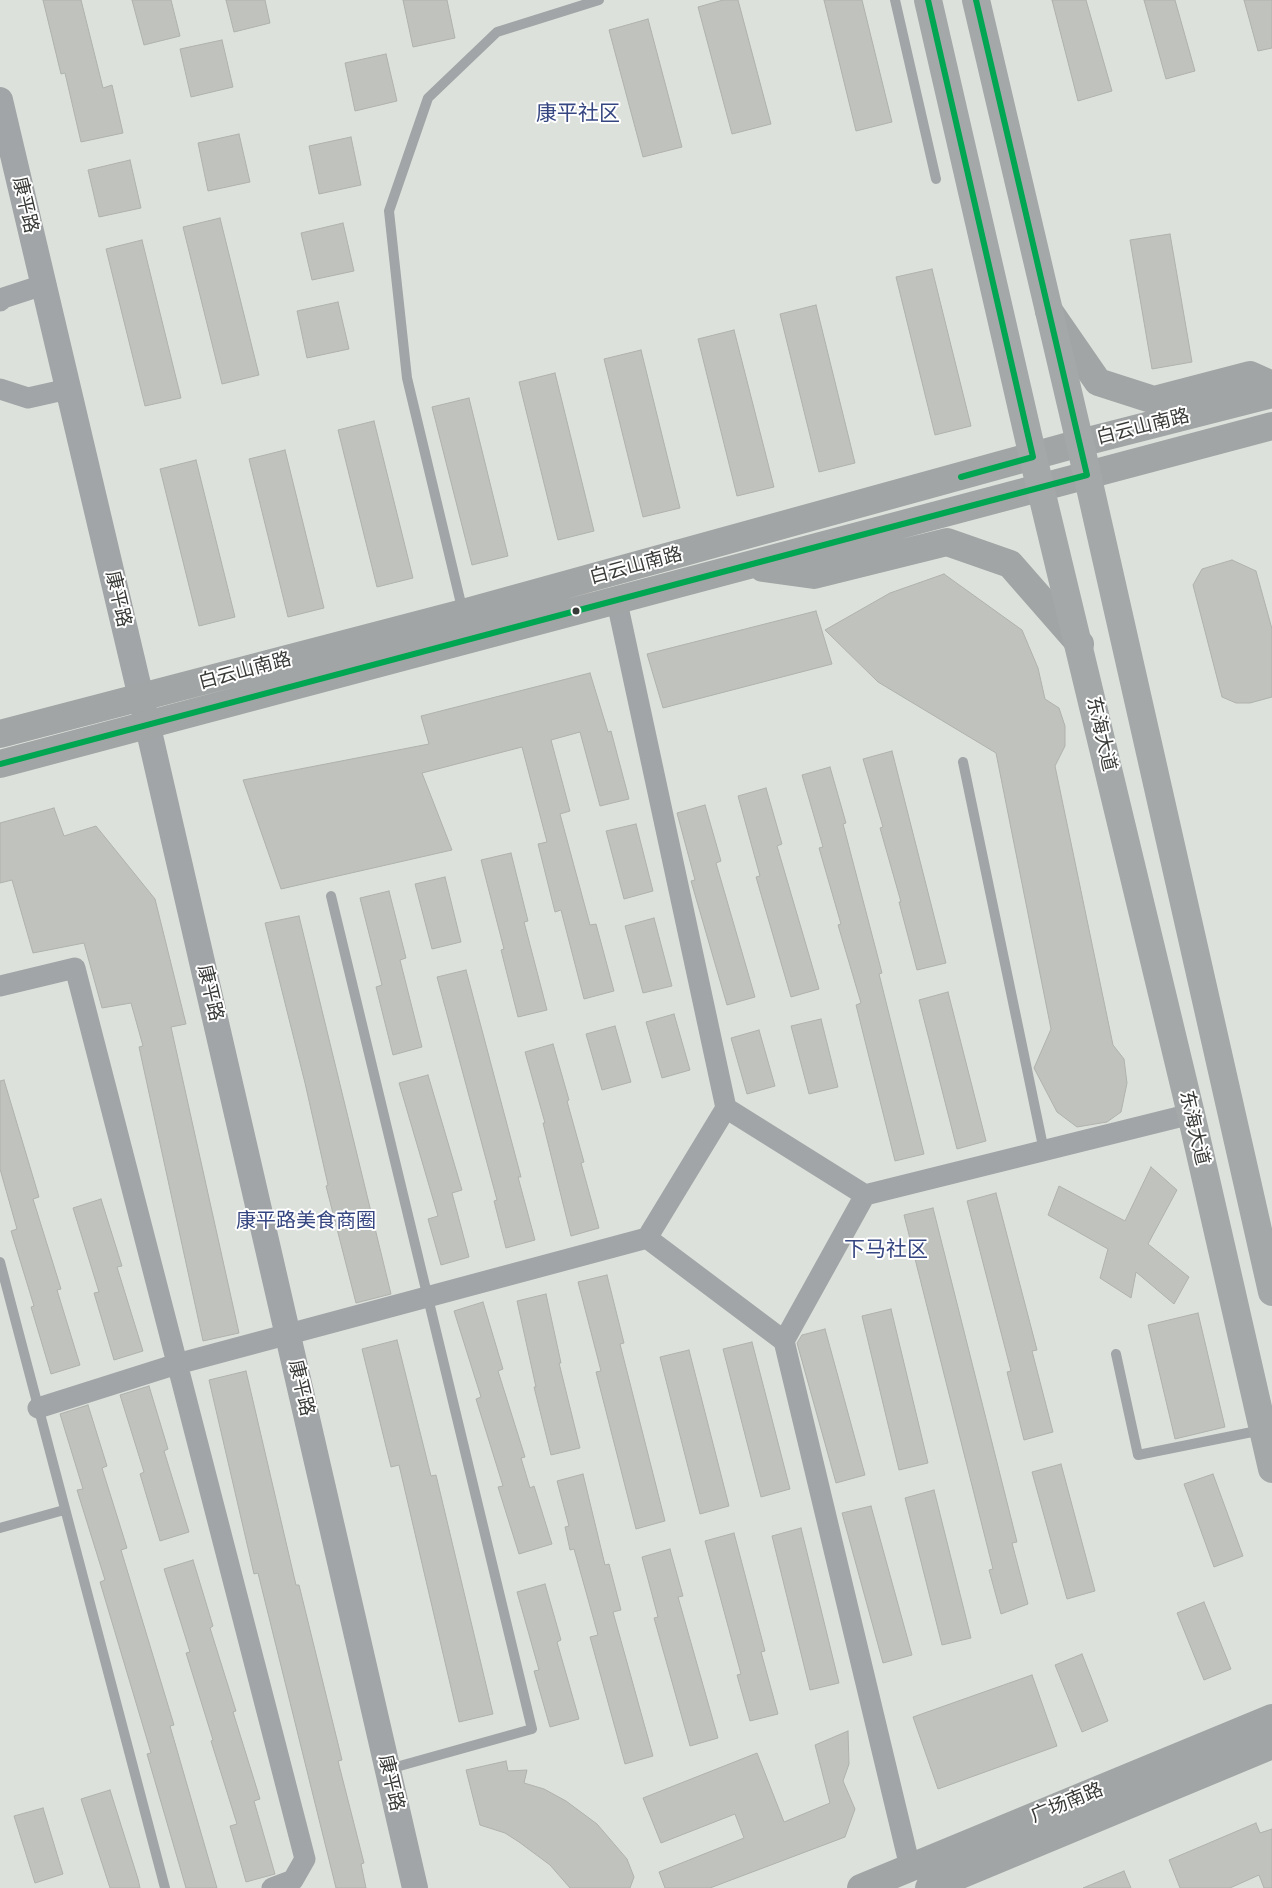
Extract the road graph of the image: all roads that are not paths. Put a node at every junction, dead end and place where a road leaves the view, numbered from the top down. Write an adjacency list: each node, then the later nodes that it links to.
1 (599, 0): 21 (lane)
2 (895, 0): 6 (lane)
3 (928, 0): 16 (main road, 东海大道)
4 (976, 0): 9 (main road)
5 (0, 100): 7 (street, 康平路)
6 (936, 179)
7 (43, 285): 8 (street); 12 (street, 康平路)
8 (1, 298)
9 (1047, 308): 10 (main road); 15 (main road)
10 (1272, 385)
11 (0, 388): 12 (street)
12 (68, 389): 23 (street, 康平路)
13 (1272, 394): 15 (main road, 白云山南路)
14 (1272, 426): 17 (main road, 白云山南路)
15 (1080, 443): 16 (main road, 白云山南路); 17 (main road)
16 (1033, 457): 18 (main road, 东海大道); 21 (main road, 白云山南路)
17 (1087, 475): 18 (main road, 白云山南路); 36 (main road)
18 (1041, 488): 19 (main road, 白云山南路); 22 (main road, 东海大道)
19 (749, 566): 20 (main road, 白云山南路); 22 (main road)
20 (616, 602): 24 (main road, 白云山南路); 30 (street)
21 (463, 613): 23 (main road, 白云山南路)
22 (1080, 644): 31 (main road, 东海大道)
23 (141, 698): 24 (street, 康平路); 25 (main road, 白云山南路)
24 (148, 726): 27 (main road, 白云山南路); 38 (street, 康平路)
25 (0, 734)
26 (963, 762): 32 (lane)
27 (0, 764)
28 (331, 896): 37 (lane)
29 (0, 986): 41 (street)
30 (726, 1108): 33 (street); 34 (street)
31 (1191, 1114): 32 (street); 43 (main road, 东海大道)
32 (1044, 1151): 33 (street)
33 (865, 1195): 39 (street)
34 (647, 1238): 37 (street); 39 (street)
35 (0, 1262): 42 (lane)
36 (1272, 1292)
37 (428, 1297): 38 (street); 49 (lane)
38 (288, 1334): 41 (street); 49 (street, 康平路)
39 (784, 1341): 50 (street)
40 (1116, 1354): 43 (lane)
41 (177, 1364): 42 (street); 52 (street)
42 (38, 1408): 45 (lane)
43 (1263, 1430): 44 (main road, 东海大道)
44 (1272, 1469)
45 (64, 1510): 46 (lane); 51 (lane)
46 (0, 1528)
47 (1272, 1718): 50 (main road, 广场南路)
48 (1272, 1745): 55 (main road, 广场南路)
49 (388, 1769): 53 (street, 康平路)
50 (910, 1867): 54 (main road, 广场南路)
51 (165, 1888)
52 (272, 1888)
53 (415, 1888)
54 (861, 1888)
55 (929, 1888)

